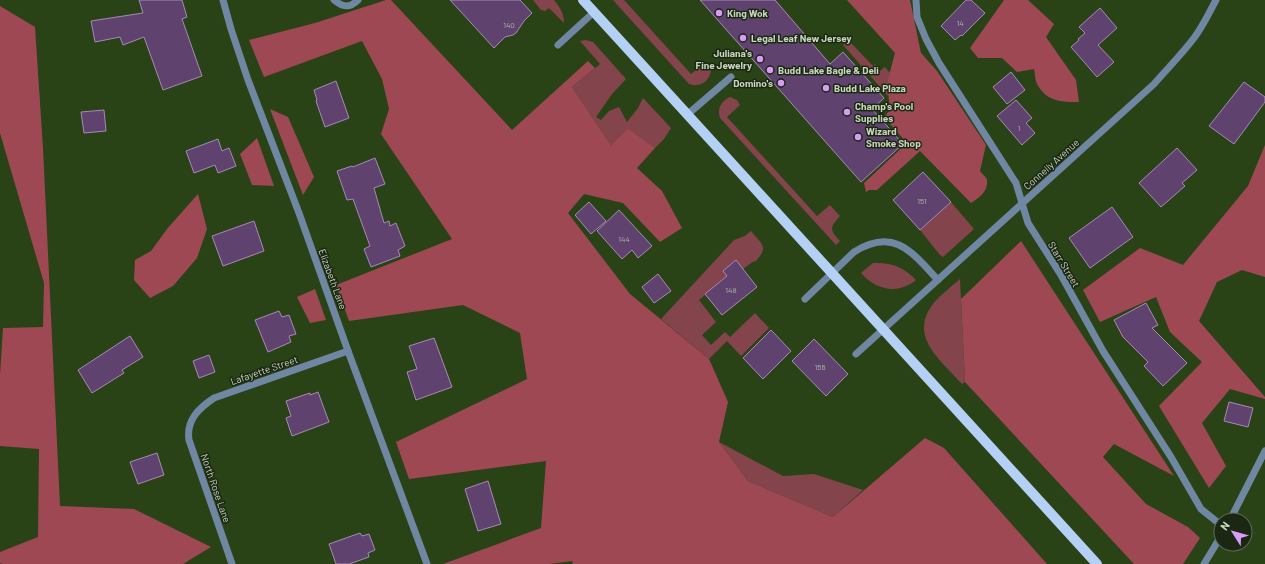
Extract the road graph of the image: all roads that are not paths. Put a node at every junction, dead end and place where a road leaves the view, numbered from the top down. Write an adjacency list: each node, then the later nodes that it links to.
1 (223, 0): 16 (street, Elizabeth Lane)
2 (334, 0): 3 (street)
3 (358, 0)
4 (583, 0): 7 (main road)
5 (916, 0): 11 (street, Starr Street)
6 (1216, 0): 11 (street, Connelly Avenue)
7 (594, 12): 8 (street); 10 (main road)
8 (558, 45)
9 (731, 77): 10 (street)
10 (688, 114): 12 (main road)
11 (1022, 204): 13 (street, Connelly Avenue); 21 (street, Starr Street)
12 (832, 273): 13 (street); 14 (street); 15 (main road)
13 (938, 280): 15 (street, Connelly Avenue)
14 (805, 299)
15 (883, 329): 17 (street, Connelly Avenue); 25 (main road)
16 (348, 351): 18 (street, Lafayette Street); 24 (street, Elizabeth Lane)
17 (856, 354)
18 (192, 418): 23 (street, North Rose Lane)
19 (1265, 451): 20 (street)
20 (1234, 512)
21 (1213, 518)
22 (1213, 549): 26 (street)
23 (232, 564)
24 (427, 564)
25 (1097, 564)
26 (1204, 564)

